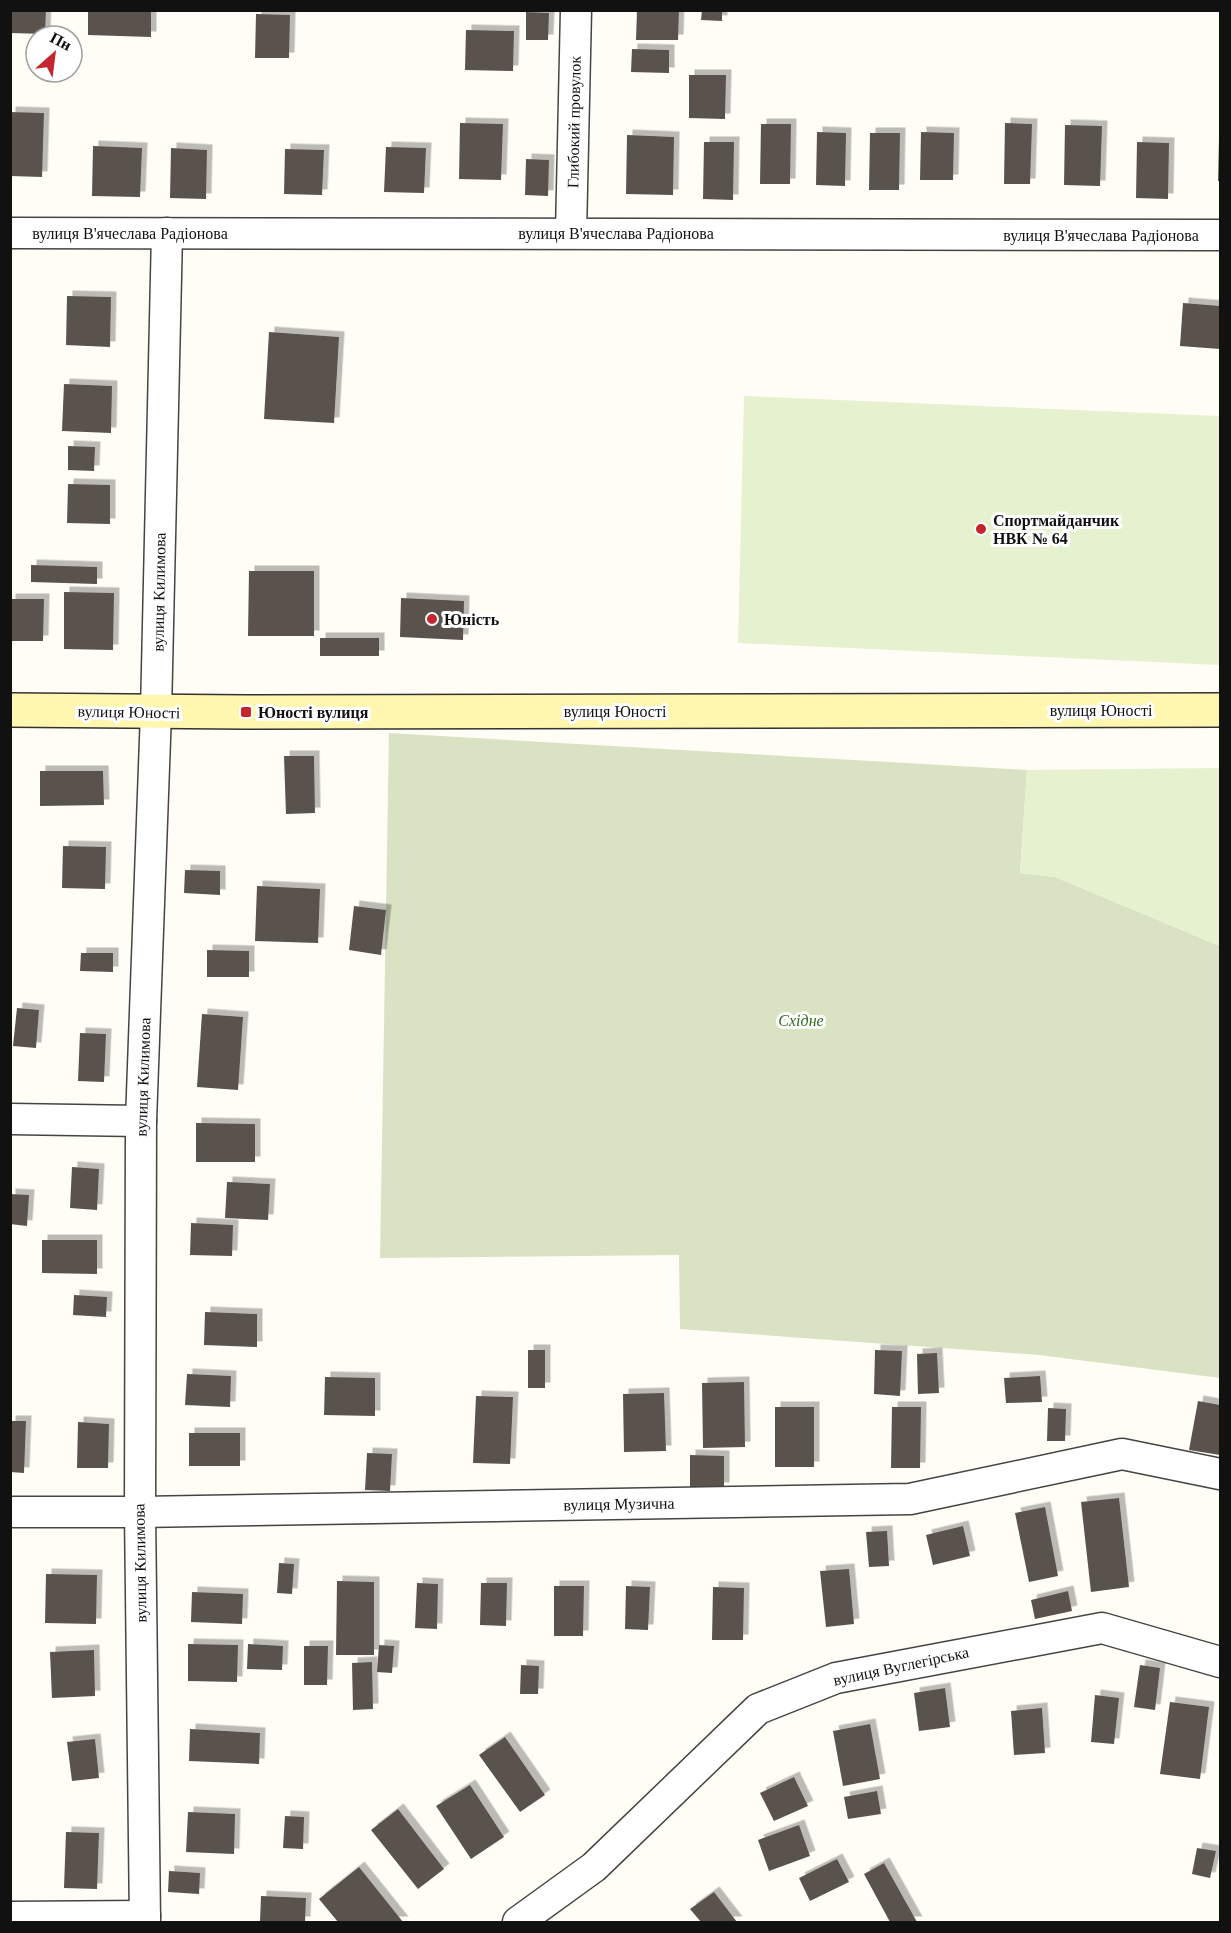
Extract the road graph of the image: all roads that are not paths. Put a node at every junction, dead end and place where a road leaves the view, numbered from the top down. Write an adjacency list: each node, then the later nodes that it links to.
1 (576, 10): 4 (street, Глибокий провулок)
2 (167, 232): 3 (street, вулиця В'ячеслава Радіонова); 4 (street, вулиця В'ячеслава Радіонова); 8 (street, вулиця Килимова)
3 (10, 233)
4 (571, 233): 5 (street, вулиця В'ячеслава Радіонова)
5 (1221, 235)
6 (10, 710): 8 (street, вулиця Юності)
7 (1221, 710): 8 (street, вулиця Юності)
8 (156, 712): 10 (street, вулиця Килимова)
9 (10, 1119): 10 (street)
10 (141, 1121): 13 (street, вулиця Килимова)
11 (1221, 1474): 13 (street, вулиця Музична)
12 (10, 1512): 13 (street, вулиця Музична)
13 (140, 1512): 16 (street, вулиця Килимова)
14 (1221, 1662): 17 (street, вулиця Вуглегірська)
15 (10, 1917): 16 (street)
16 (145, 1919)
17 (518, 1923)

